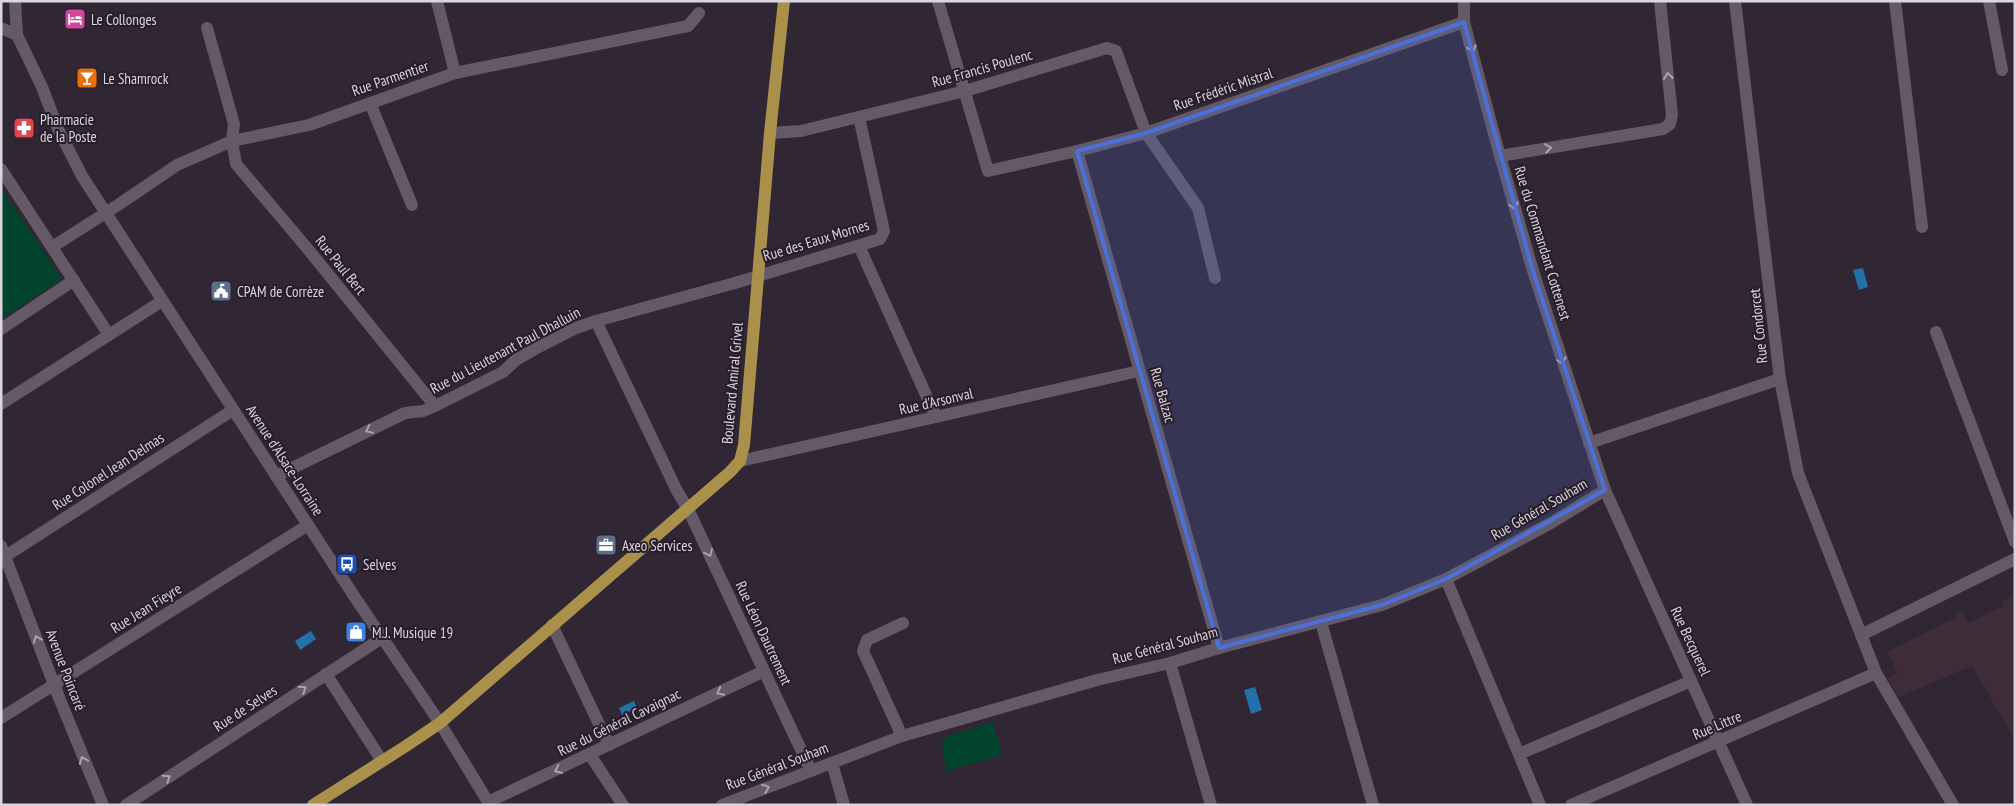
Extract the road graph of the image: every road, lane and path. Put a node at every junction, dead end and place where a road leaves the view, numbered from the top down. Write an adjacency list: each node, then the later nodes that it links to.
1 (15, 1): 14 (street)
2 (437, 1): 16 (street)
3 (784, 1): 20 (main road, Boulevard Amiral Grivel)
4 (938, 1): 17 (street)
5 (1464, 1): 11 (street, Rue du Commandant Cottenest)
6 (1660, 1): 24 (street, one-way to 6)
7 (1735, 1): 40 (street, Rue Condorcet)
8 (1895, 1): 28 (street)
9 (1988, 1): 15 (street)
10 (699, 13): 16 (street, Rue Parmentier)
11 (1464, 22): 21 (street, Rue Frédéric Mistral); 24 (street, Rue du Commandant Cottenest, one-way to 24)
12 (1, 28): 14 (street)
13 (207, 28): 22 (street, Rue Paul Bert)
14 (17, 35): 27 (street, Avenue d'Alsace-Lorraine)
15 (2002, 70)
16 (455, 73): 18 (street, Rue Parmentier)
17 (964, 91): 19 (street, Rue Francis Poulenc); 21 (street, Rue Francis Poulenc); 23 (street, Rue Frédéric Mistral)
18 (370, 103): 22 (street, Rue Parmentier); 26 (street)
19 (859, 117): 20 (street, Rue Francis Poulenc); 30 (street, Rue des Eaux Mornes)
20 (770, 133): 31 (main road, Boulevard Amiral Grivel)
21 (1146, 133): 23 (street, Rue Frédéric Mistral); 32 (street, Rue Francis Poulenc)
22 (232, 141): 27 (street, Rue Parmentier); 42 (street, Rue Paul Bert)
23 (1077, 151): 39 (street, Rue Balzac)
24 (1500, 156): 45 (street, Rue du Commandant Cottenest, one-way to 45)
25 (1, 169): 33 (street)
26 (412, 206)
27 (106, 213): 29 (street, Rue Parmentier); 34 (street, Avenue d'Alsace-Lorraine)
28 (1922, 227)
29 (57, 244)
30 (859, 246): 31 (street, Rue des Eaux Mornes); 44 (street)
31 (758, 275): 35 (street, Rue du Lieutenant Paul Dhalluin); 46 (main road, Boulevard Amiral Grivel)
32 (1215, 278)
33 (74, 280): 36 (street); 38 (street)
34 (162, 301): 38 (street); 43 (street, Avenue d'Alsace-Lorraine)
35 (596, 321): 42 (street, Rue du Lieutenant Paul Dhalluin); 49 (street, Rue Léon Dautrement)
36 (1, 328)
37 (1936, 332): 51 (street)
38 (109, 335): 41 (street)
39 (1139, 372): 44 (street, Rue d'Arsonval); 60 (street, Rue Balzac)
40 (1780, 379): 45 (street); 58 (street, Rue Condorcet)
41 (1, 404)
42 (435, 406): 47 (street, Rue du Lieutenant Paul Dhalluin, one-way to 47)
43 (233, 410): 47 (street, Avenue d'Alsace-Lorraine); 52 (street, Rue Colonel Jean Delmas)
44 (936, 417): 46 (street, Rue d'Arsonval)
45 (1589, 443): 48 (street, Rue du Commandant Cottenest)
46 (740, 461): 49 (main road, Boulevard Amiral Grivel)
47 (276, 476): 50 (street, Avenue d'Alsace-Lorraine)
48 (1605, 490): 54 (street, Rue Général Souham); 65 (street, Rue Becquerel)
49 (688, 509): 57 (main road, Boulevard Amiral Grivel); 62 (street, Rue Léon Dautrement, one-way to 62)
50 (308, 525): 59 (street, Avenue d'Alsace-Lorraine); 66 (street, Rue Jean Fieyre)
51 (2015, 542)
52 (3, 554): 66 (street, Avenue Poincaré, one-way to 52)
53 (2015, 559): 58 (street)
54 (1446, 579): 55 (street, Rue Général Souham); 72 (street)
55 (1321, 622): 60 (street, Rue Général Souham); 85 (street)
56 (903, 623): 69 (street)
57 (552, 625): 68 (main road, Boulevard Amiral Grivel); 71 (street)
58 (1861, 635): 64 (street, Rue Condorcet)
59 (382, 638): 63 (street, Rue de Selves); 68 (street, Avenue d'Alsace-Lorraine)
60 (1219, 648): 61 (street, Rue Général Souham)
61 (1170, 663): 69 (street, Rue Général Souham); 84 (street)
62 (764, 671): 71 (street, Rue du Général Cavaignac, one-way to 71); 76 (street, Rue Léon Dautrement)
63 (326, 674): 74 (street); 80 (street, Rue de Selves, one-way to 63)
64 (1876, 674): 70 (street, Rue Littre); 89 (street, Rue Condorcet)
65 (1692, 681): 70 (street, Rue Becquerel); 72 (street)
66 (54, 685): 67 (street, Rue Jean Fieyre); 79 (street, Avenue Poincaré, one-way to 66)
67 (1, 718)
68 (440, 723): 74 (main road, Boulevard Amiral Grivel); 77 (street, Avenue d'Alsace-Lorraine)
69 (902, 736): 75 (street, Rue Général Souham)
70 (1718, 742): 87 (street, Rue Littre); 88 (street, Rue Becquerel)
71 (608, 745): 73 (street, Rue du Général Cavaignac)
72 (1519, 754): 86 (street)
73 (590, 755): 77 (street, Rue du Général Cavaignac, one-way to 77); 82 (street)
74 (382, 761): 81 (main road, Boulevard Amiral Grivel)
75 (832, 763): 76 (street, Rue Général Souham); 83 (street)
76 (811, 771): 78 (street, Rue Général Souham, one-way to 76)
77 (489, 803)
78 (724, 804)
79 (103, 805)
80 (126, 805)
81 (313, 805)
82 (623, 805)
83 (844, 805)
84 (1211, 805)
85 (1373, 805)
86 (1540, 805)
87 (1571, 805)
88 (1747, 805)
89 (1953, 805)

